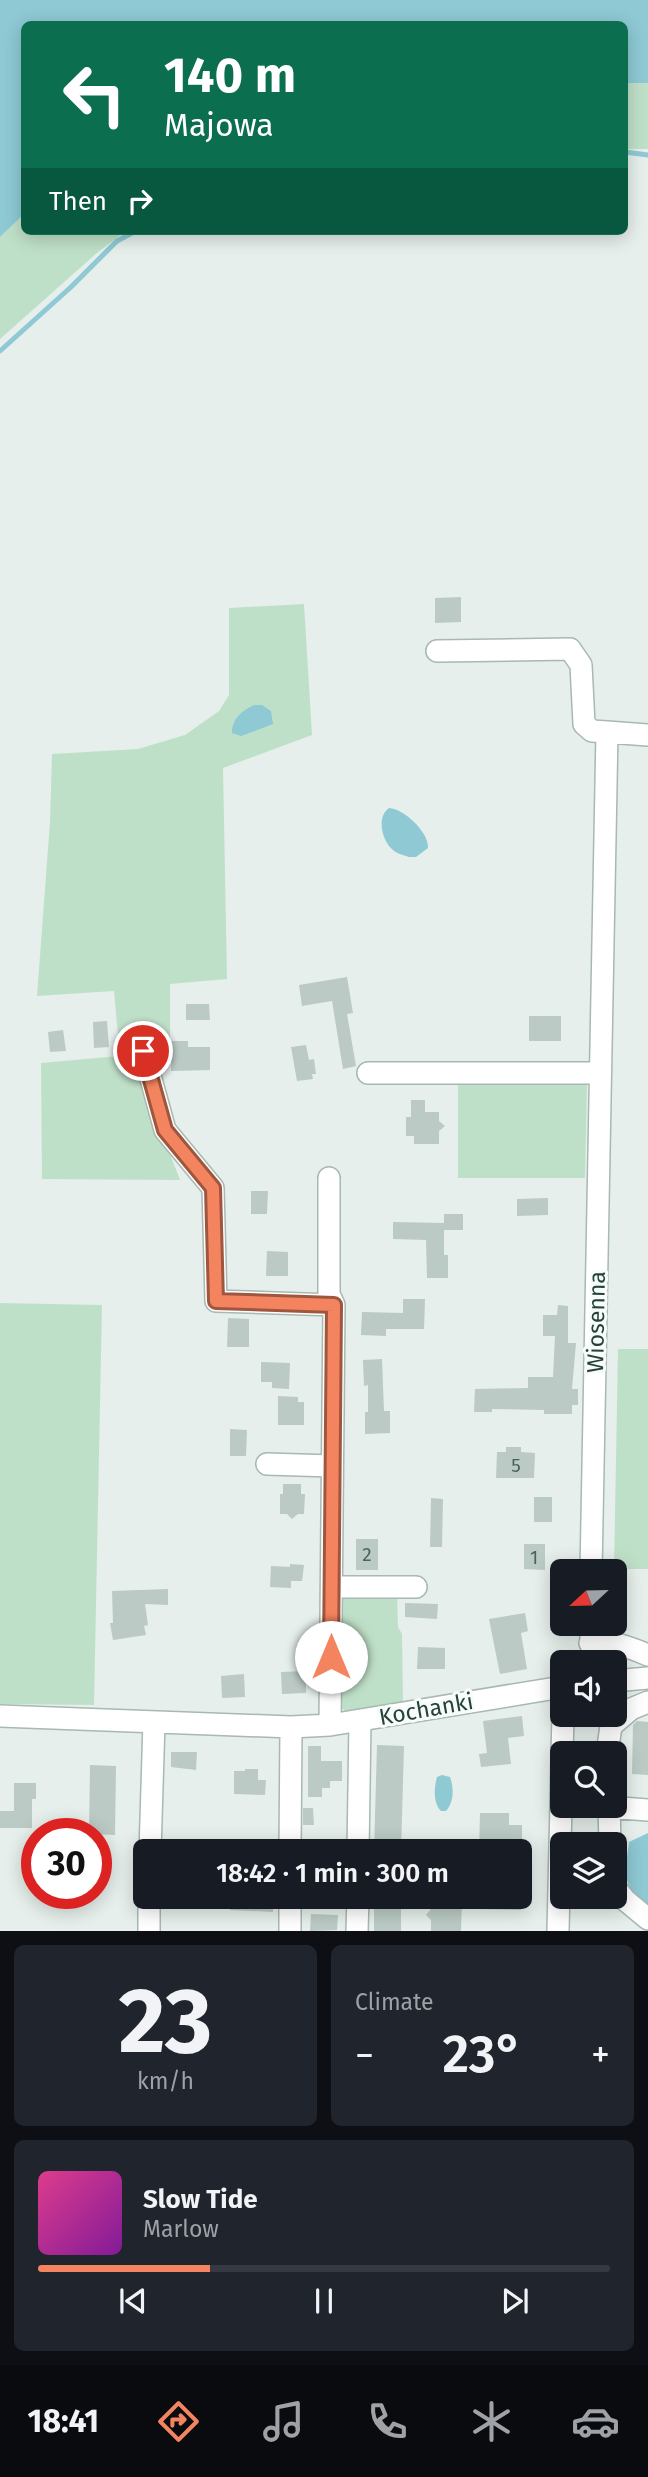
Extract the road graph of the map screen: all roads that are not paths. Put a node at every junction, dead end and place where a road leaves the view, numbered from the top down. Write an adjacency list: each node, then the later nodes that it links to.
1 (437, 651): 2 (street)
2 (607, 732): 3 (street); 6 (street, Wiosenna)
3 (648, 735)
4 (143, 1051): 8 (street)
5 (369, 1073): 6 (street)
6 (600, 1073): 11 (street, Wiosenna)
7 (329, 1178): 8 (street)
8 (334, 1305): 10 (street)
9 (267, 1464): 10 (street)
10 (332, 1466): 12 (street)
11 (591, 1559)
12 (332, 1587): 13 (street); 23 (street)
13 (416, 1587)
14 (591, 1643): 15 (street)
15 (648, 1655)
16 (648, 1678): 17 (street)
17 (627, 1680)
18 (550, 1689): 21 (street, Kochanki)
19 (648, 1702): 25 (street)
20 (0, 1716): 22 (street, Kochanki)
21 (360, 1721): 23 (street, Kochanki); 31 (street)
22 (153, 1722): 24 (street, Kochanki); 29 (street)
23 (330, 1725): 24 (street, Kochanki)
24 (291, 1727): 30 (street)
25 (609, 1741)
26 (627, 1808): 27 (street)
27 (648, 1810)
28 (561, 1818): 40 (street)
29 (150, 1839)
30 (290, 1839)
31 (358, 1839)
32 (627, 1902): 36 (street)
33 (149, 1909): 37 (street)
34 (290, 1909): 38 (street)
35 (358, 1909): 39 (street)
36 (648, 1919)
37 (149, 1931)
38 (290, 1931)
39 (357, 1931)
40 (558, 1931)

